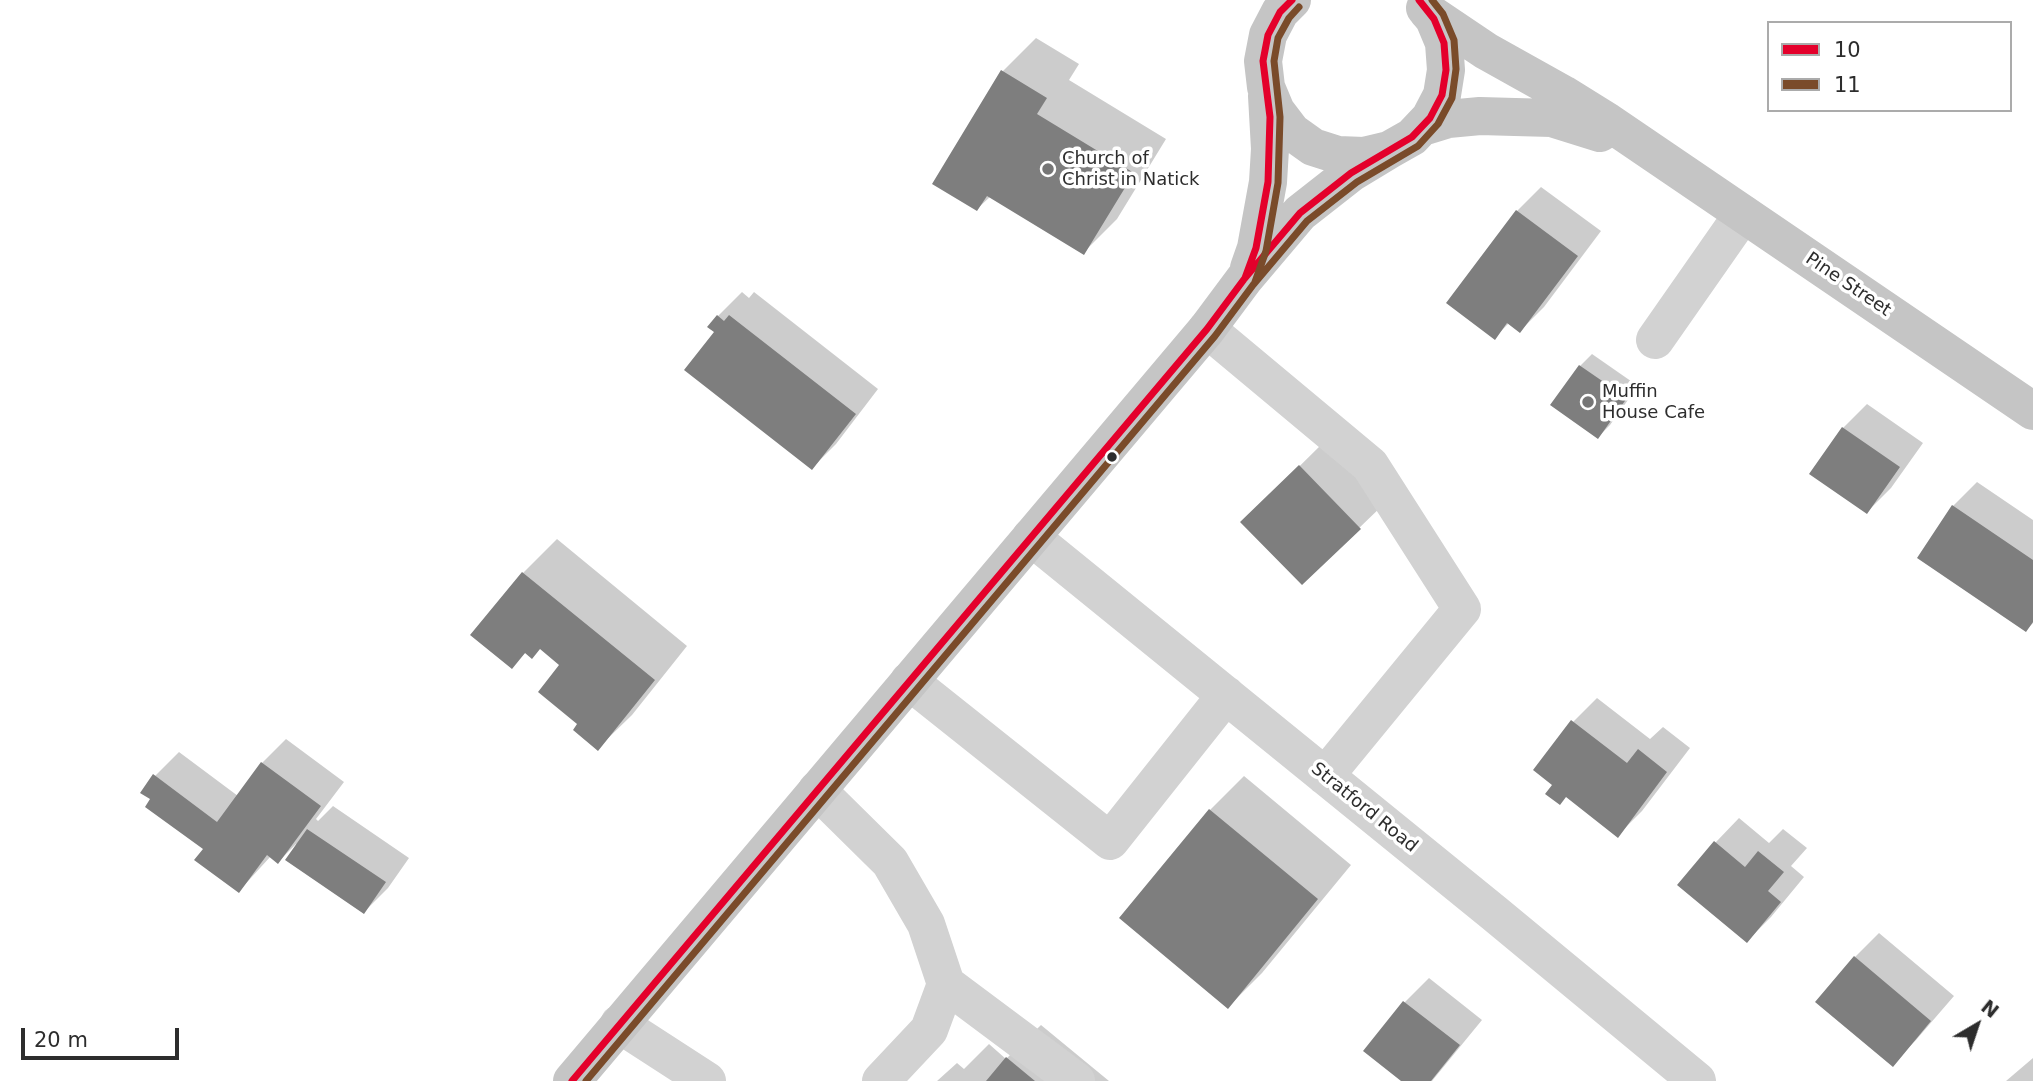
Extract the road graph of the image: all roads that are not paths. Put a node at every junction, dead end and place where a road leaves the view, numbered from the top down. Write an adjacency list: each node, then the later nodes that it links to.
1 (1292, 0): 3 (main road)
2 (1424, 6): 4 (main road); 6 (main road, Pine Street)
3 (1266, 87): 5 (main road); 8 (main road)
4 (1422, 127): 5 (main road); 6 (main road, Pine Street)
5 (1390, 150): 8 (main road)
6 (1664, 159): 7 (main road, Pine Street)
7 (1743, 214): 10 (street); 11 (main road, Pine Street)
8 (1245, 278): 9 (main road)
9 (1207, 329): 12 (main road); 15 (street)
10 (1655, 340)
11 (2033, 411)
12 (1031, 537): 13 (main road); 14 (street, Stratford Road)
13 (909, 681): 14 (street); 16 (main road)
14 (1226, 695): 15 (street, Stratford Road)
15 (1325, 776): 23 (street, Stratford Road)
16 (817, 790): 17 (street); 18 (main road)
17 (946, 984): 21 (street); 22 (street)
18 (619, 1024): 19 (main road); 20 (street)
19 (572, 1081)
20 (707, 1081)
21 (881, 1081)
22 (1076, 1081)
23 (1697, 1081)

